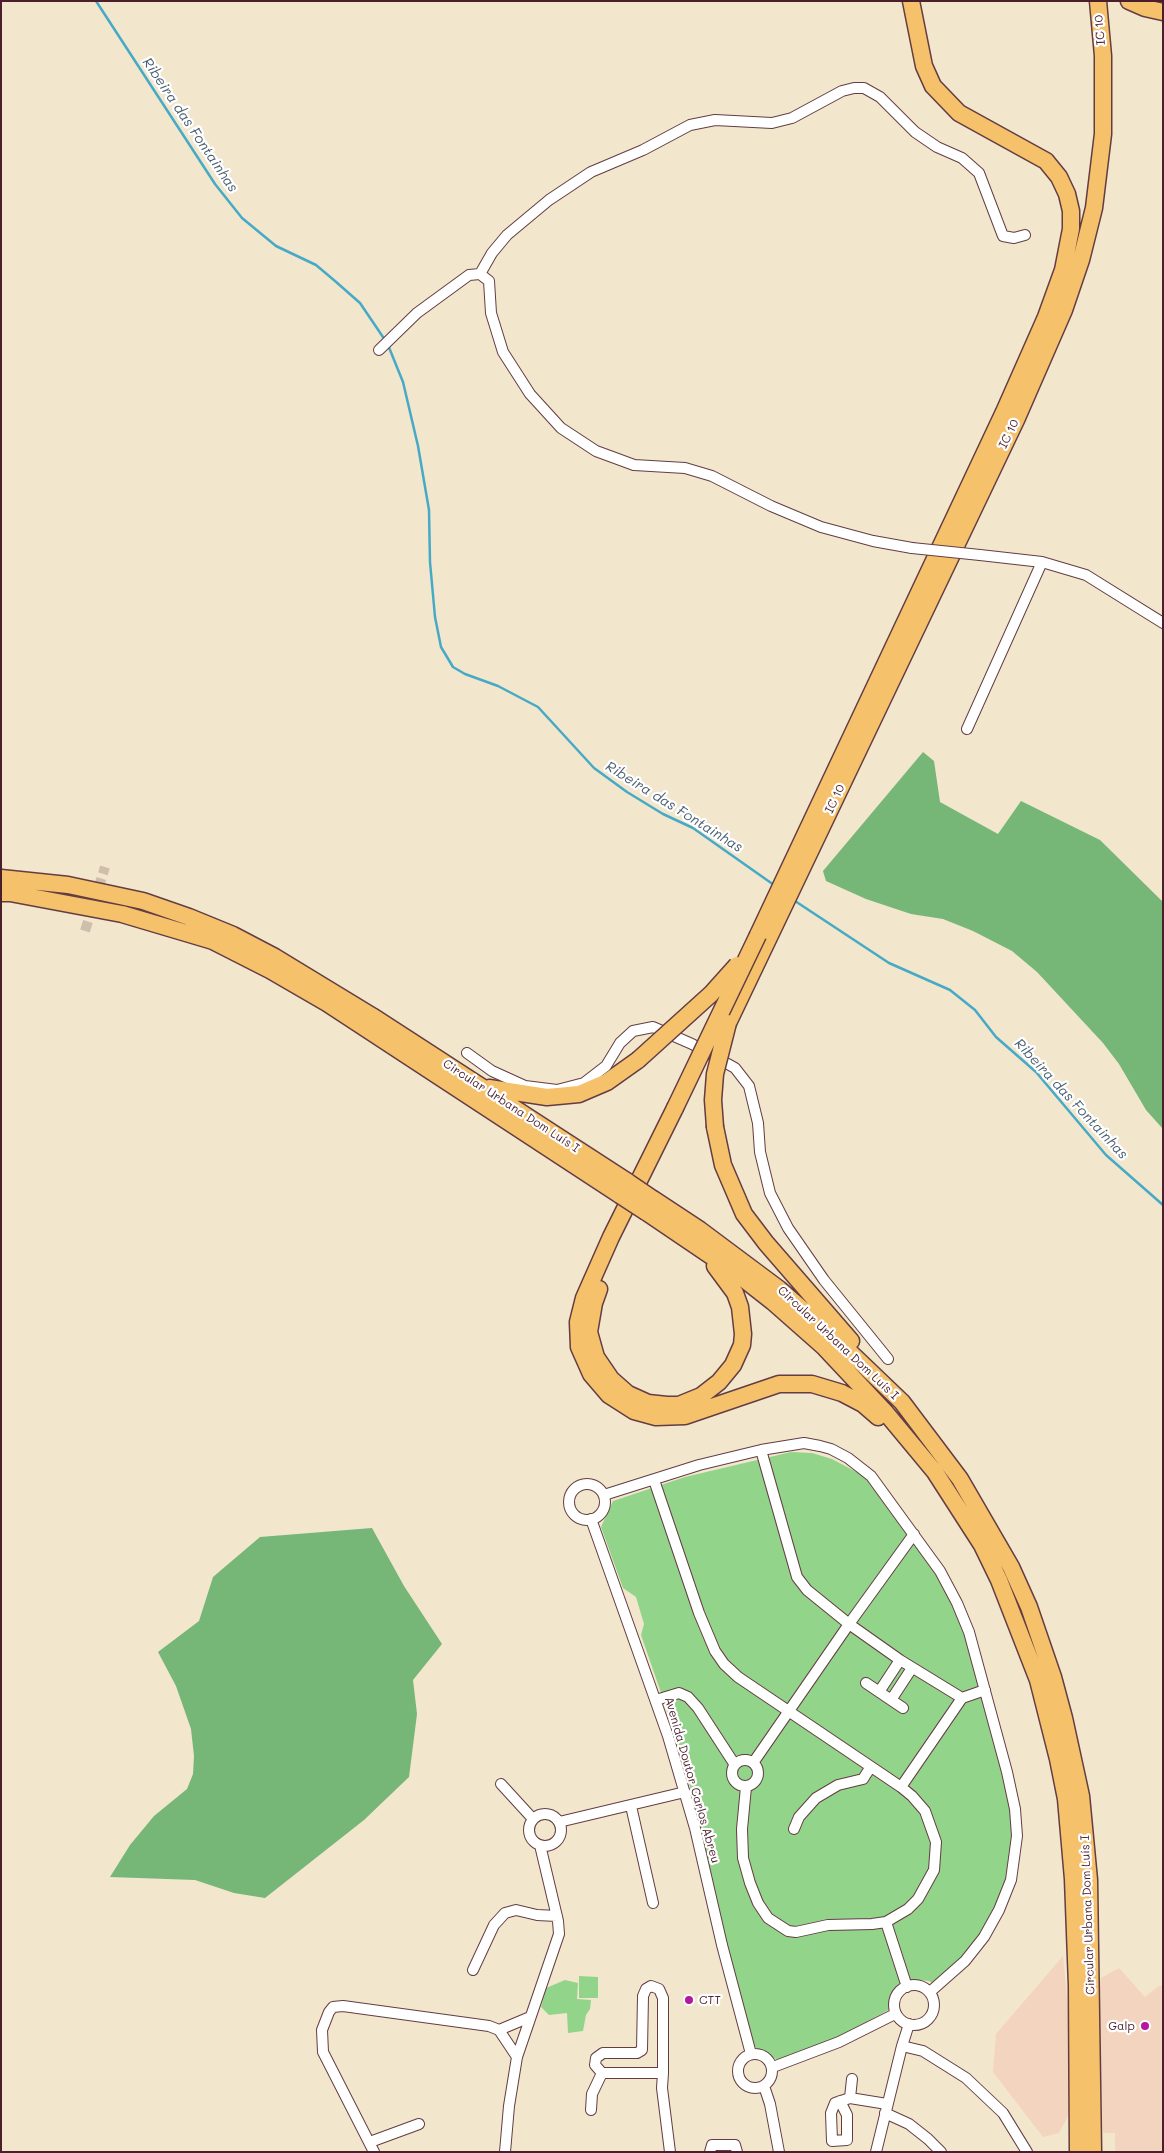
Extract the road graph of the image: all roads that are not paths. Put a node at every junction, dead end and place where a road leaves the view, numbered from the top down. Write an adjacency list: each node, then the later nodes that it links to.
1 (911, 1): 13 (highway, IC 10)
2 (1098, 1): 14 (highway, IC 10 / IC 10)
3 (1131, 2): 4 (highway)
4 (1163, 12)
5 (1025, 235): 6 (street)
6 (480, 274): 7 (street); 8 (street, bridge)
7 (379, 350)
8 (1042, 562): 9 (street); 10 (street)
9 (1163, 623)
10 (967, 729)
11 (1, 878): 16 (highway, Circular Urbana Dom Luís I)
12 (1, 893): 18 (highway, Circular Urbana Dom Luís I)
13 (758, 935): 16 (highway, IC 10, bridge); 17 (highway, IC 10, bridge)
14 (728, 1023): 17 (highway, IC 10, bridge); 22 (highway, IC 10, bridge)
15 (466, 1053): 21 (street)
16 (480, 1086): 18 (highway, Circular Urbana Dom Luís I)
17 (679, 1110): 20 (highway, IC 10); 24 (highway, IC 10)
18 (624, 1189): 19 (highway, Circular Urbana Dom Luís I, bridge)
19 (649, 1205): 20 (highway, Circular Urbana Dom Luís I); 22 (highway, Circular Urbana Dom Luís I)
20 (692, 1243): 24 (highway, Circular Urbana Dom Luís I)
21 (888, 1359)
22 (902, 1402): 84 (highway, Circular Urbana Dom Luís I)
23 (760, 1450): 25 (street); 28 (street); 29 (street)
24 (935, 1472): 83 (highway, Circular Urbana Dom Luís I)
25 (654, 1480): 26 (street); 39 (street)
26 (604, 1496): 27 (street); 27 (street)
27 (591, 1519): 36 (street, Avenida Doutor Carlos Abreu)
28 (914, 1534): 29 (street); 33 (street)
29 (849, 1624): 30 (street); 39 (street)
30 (900, 1660): 31 (street); 34 (street)
31 (912, 1668): 35 (street); 37 (street)
32 (866, 1683): 34 (street)
33 (985, 1690): 35 (street); 57 (street)
34 (879, 1692): 37 (street)
35 (962, 1698): 45 (street)
36 (656, 1700): 41 (street); 46 (street, Avenida Doutor Carlos Abreu)
37 (891, 1700): 38 (street)
38 (903, 1708)
39 (788, 1711): 40 (street); 42 (street)
40 (753, 1763): 41 (street); 44 (street)
41 (735, 1765): 44 (street)
42 (870, 1768): 45 (street); 50 (street)
43 (501, 1784): 48 (street)
44 (746, 1787): 54 (street)
45 (901, 1787): 54 (street)
46 (685, 1792): 47 (street); 63 (street, Avenida Doutor Carlos Abreu)
47 (631, 1806): 49 (street); 52 (street)
48 (533, 1819): 49 (street); 51 (street)
49 (559, 1822): 51 (street)
50 (794, 1829)
51 (540, 1845): 53 (street)
52 (653, 1903)
53 (557, 1916): 55 (street); 59 (street)
54 (886, 1922): 56 (street)
55 (473, 1970)
56 (907, 1987): 57 (street); 58 (street)
57 (931, 1991): 60 (street)
58 (895, 2014): 60 (street); 65 (street)
59 (530, 2017): 61 (street); 64 (street)
60 (909, 2024): 62 (street)
61 (499, 2030): 64 (street); 73 (street)
62 (902, 2046): 70 (street); 82 (street)
63 (751, 2054): 65 (street); 69 (street)
64 (517, 2056): 75 (street)
65 (773, 2067): 69 (street)
66 (602, 2073): 67 (street); 67 (street); 71 (street)
67 (663, 2074): 76 (street)
68 (852, 2079): 70 (street)
69 (764, 2086): 79 (street)
70 (886, 2108): 80 (street); 81 (street)
71 (591, 2110)
72 (419, 2124): 73 (street)
73 (370, 2142): 74 (street)
74 (374, 2152)
75 (506, 2152)
76 (670, 2152)
77 (710, 2152): 78 (street)
78 (737, 2152)
79 (780, 2152)
80 (876, 2152)
81 (941, 2152)
82 (1027, 2152)
83 (1078, 2152)
84 (1093, 2152)

